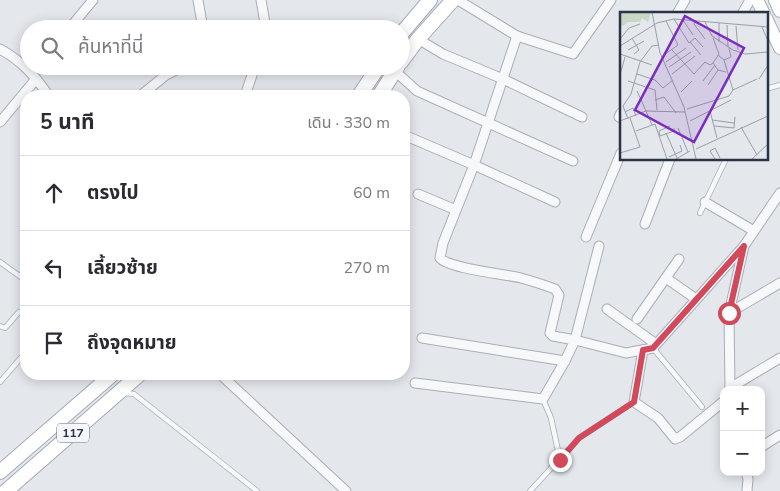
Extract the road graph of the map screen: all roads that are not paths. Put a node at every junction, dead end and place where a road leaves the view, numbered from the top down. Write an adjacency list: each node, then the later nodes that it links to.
1 (93, 0): 16 (street)
2 (198, 0): 17 (street)
3 (261, 0): 18 (street)
4 (430, 0): 20 (main road)
5 (453, 0): 22 (main road)
6 (458, 0): 21 (street)
7 (611, 0): 21 (street)
8 (685, 0): 13 (street)
9 (750, 0): 14 (street)
10 (757, 0): 15 (main road)
11 (774, 0): 12 (main road)
12 (780, 11)
13 (678, 12)
14 (743, 12)
15 (763, 12)
16 (76, 20)
17 (201, 20)
18 (264, 20)
19 (768, 22): 23 (main road)
20 (410, 23)
21 (517, 36): 34 (street)
22 (418, 39): 25 (main road); 34 (street)
23 (780, 48)
24 (0, 49): 26 (street)
25 (410, 50)
26 (20, 61)
27 (35, 75): 35 (street)
28 (37, 75): 36 (street)
29 (166, 75): 37 (street)
30 (251, 75): 38 (street)
31 (373, 75): 39 (main road)
32 (392, 75): 40 (main road)
33 (404, 75): 44 (street)
34 (503, 79): 42 (street); 44 (street)
35 (24, 90)
36 (46, 90)
37 (148, 90)
38 (247, 90)
39 (363, 90)
40 (382, 90)
41 (20, 95): 43 (street)
42 (582, 117)
43 (0, 122)
44 (488, 122): 49 (street); 50 (street)
45 (410, 138): 50 (street)
46 (620, 154): 59 (street)
47 (670, 160): 57 (street)
48 (726, 160): 54 (lane)
49 (573, 161)
50 (474, 164): 53 (street); 55 (street)
51 (780, 193): 58 (street)
52 (418, 194): 55 (street)
53 (555, 202)
54 (705, 202): 56 (lane); 58 (street)
55 (456, 210): 74 (street)
56 (700, 212)
57 (645, 224)
58 (754, 232): 61 (street)
59 (586, 238)
60 (599, 246): 74 (street)
61 (744, 246): 67 (street); 70 (street)
62 (679, 259): 65 (street)
63 (0, 262): 64 (lane)
64 (20, 277)
65 (666, 278): 67 (street); 71 (street)
66 (780, 283): 70 (street)
67 (696, 299): 75 (street)
68 (607, 309): 75 (street)
69 (19, 312): 72 (lane)
70 (729, 313): 84 (street)
71 (637, 319)
72 (0, 326)
73 (422, 338): 78 (street)
74 (575, 340): 75 (street); 78 (street)
75 (651, 347): 88 (street); 90 (lane)
76 (780, 358): 85 (street)
77 (20, 359): 82 (lane)
78 (565, 361): 87 (street)
79 (105, 380): 94 (main road, 117)
80 (133, 380): 86 (main road, 117)
81 (226, 380): 98 (street)
82 (0, 382)
83 (415, 383): 87 (street)
84 (730, 386)
85 (735, 386)
86 (119, 392): 96 (lane); 97 (main road, 117)
87 (543, 399): 93 (lane)
88 (634, 402): 89 (street); 93 (lane)
89 (720, 404)
90 (702, 407)
91 (780, 435): 92 (street)
92 (765, 444)
93 (560, 460): 99 (lane)
94 (0, 472)
95 (747, 476): 100 (street)
96 (254, 490)
97 (6, 491)
98 (346, 491)
99 (530, 491)
100 (747, 491)

